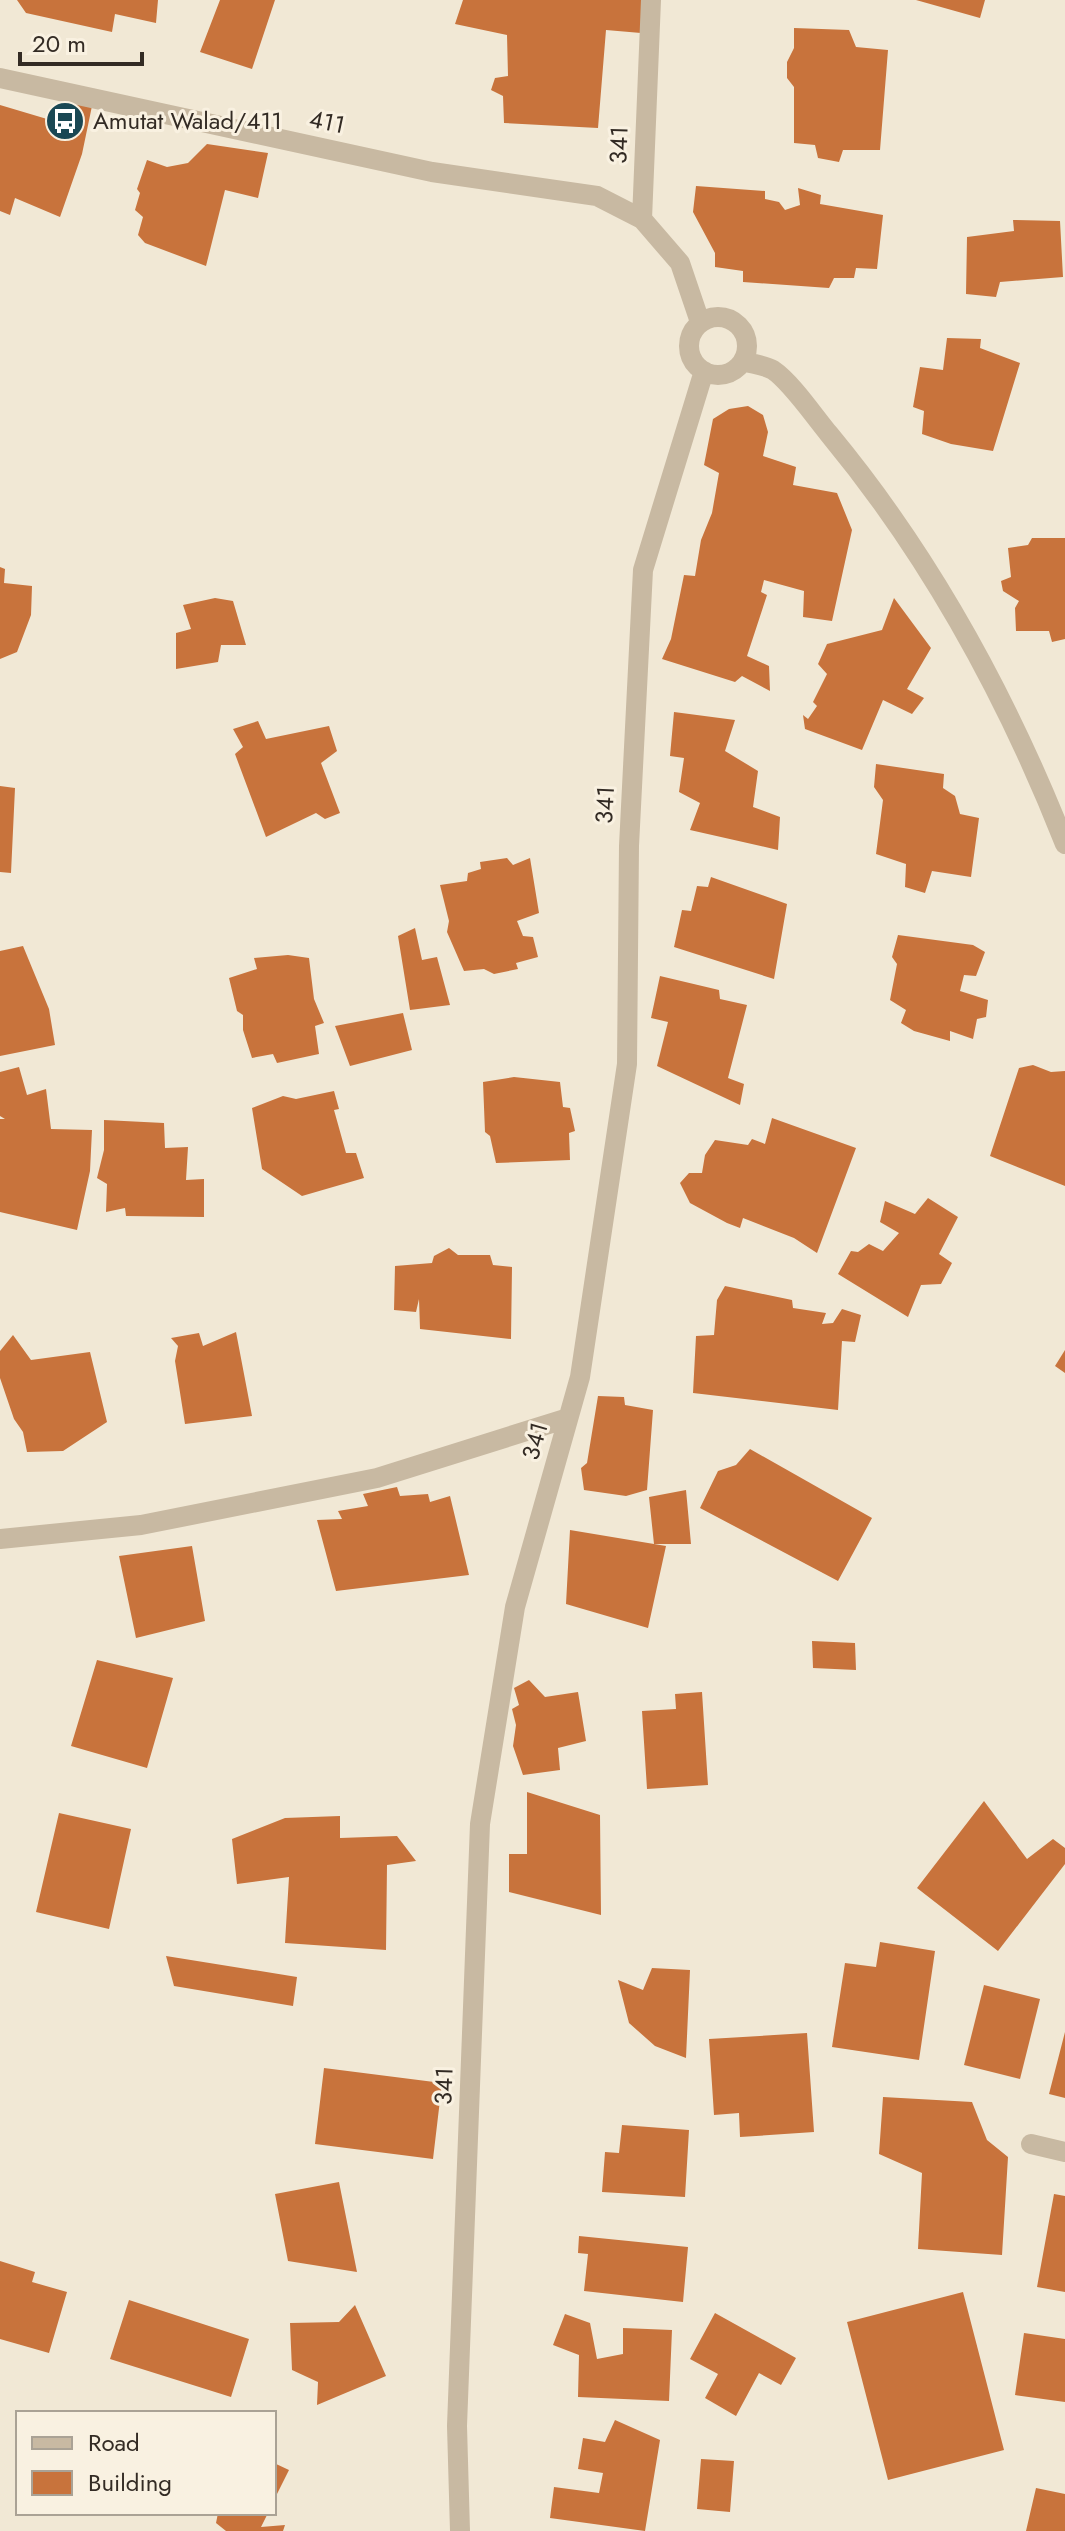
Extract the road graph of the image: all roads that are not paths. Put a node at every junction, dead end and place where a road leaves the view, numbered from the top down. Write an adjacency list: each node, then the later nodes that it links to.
1 (651, 0): 3 (street, 341)
2 (0, 78): 3 (street, 411)
3 (642, 219): 4 (street)
4 (700, 322): 5 (street); 6 (street)
5 (743, 361): 6 (street); 7 (street)
6 (704, 371): 8 (street, 341)
7 (1065, 844)
8 (568, 1418): 9 (street); 12 (street, 341)
9 (0, 1539)
10 (1031, 2144): 11 (street)
11 (1065, 2152)
12 (460, 2531)

